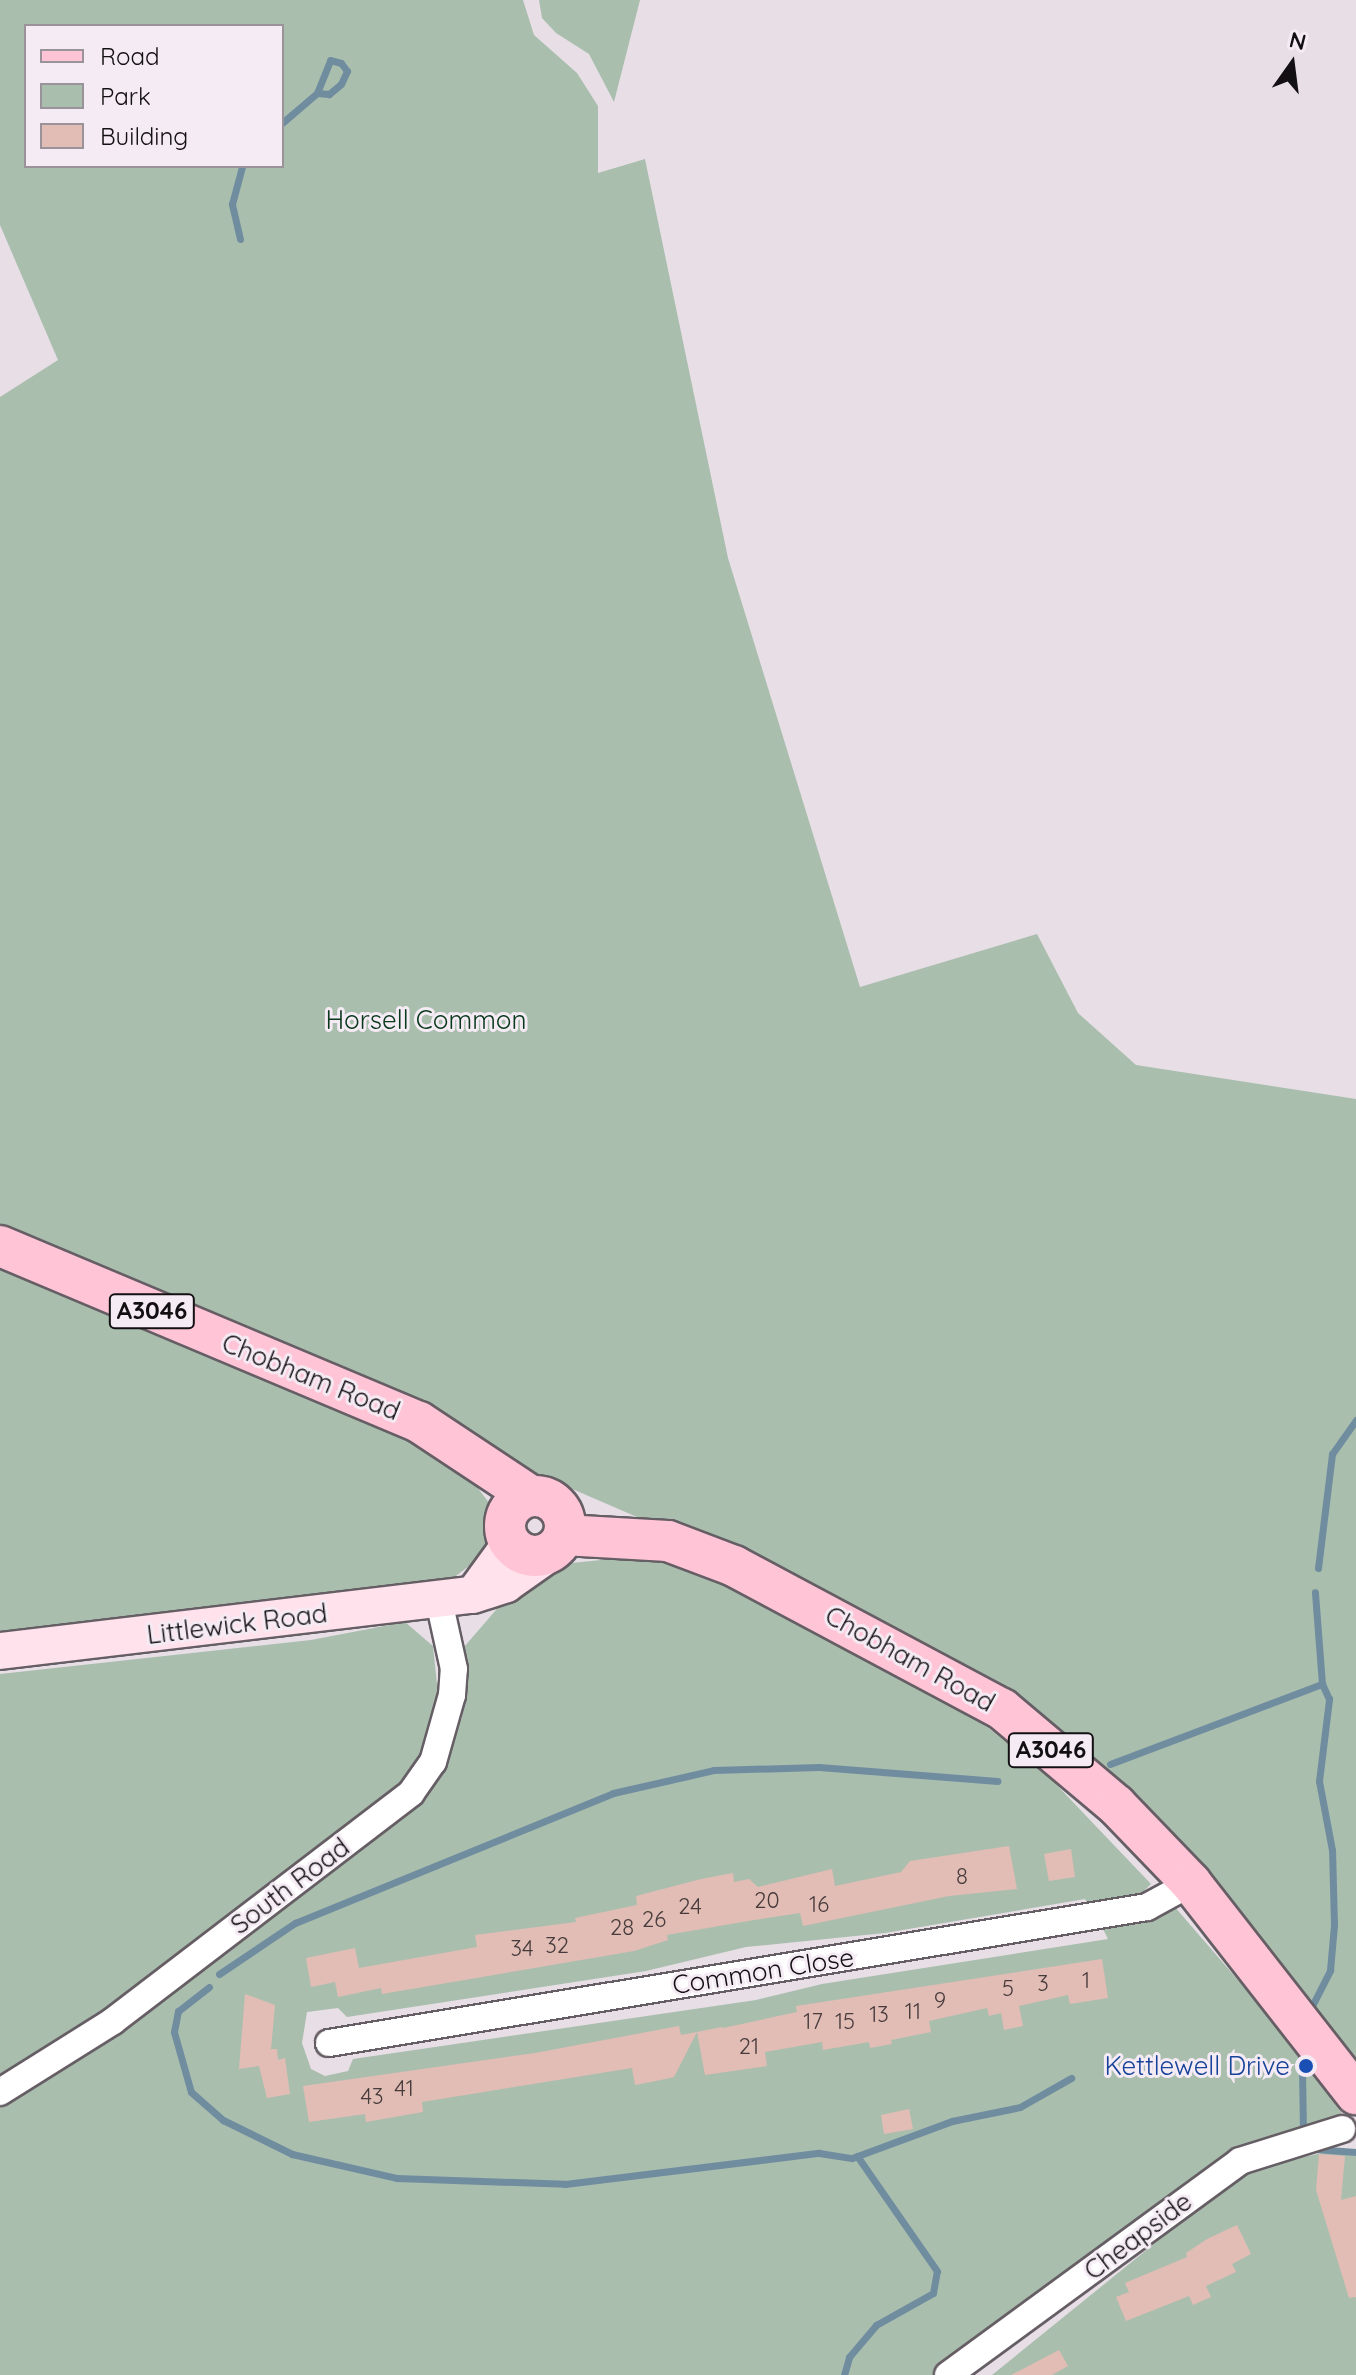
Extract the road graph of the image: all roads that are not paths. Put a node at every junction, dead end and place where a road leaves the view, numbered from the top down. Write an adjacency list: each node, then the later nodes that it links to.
1 (0, 1246): 2 (main road, Chobham Road / A3046)
2 (537, 1525): 3 (street, Littlewick Road); 5 (main road, Chobham Road / A3046)
3 (456, 1598): 4 (street, Littlewick Road); 7 (street, South Road)
4 (0, 1651)
5 (1191, 1883): 6 (street, Common Close); 8 (main road, Chobham Road / A3046)
6 (329, 2043)
7 (0, 2092)
8 (1349, 2112): 9 (street, Cheapside)
9 (948, 2375)

